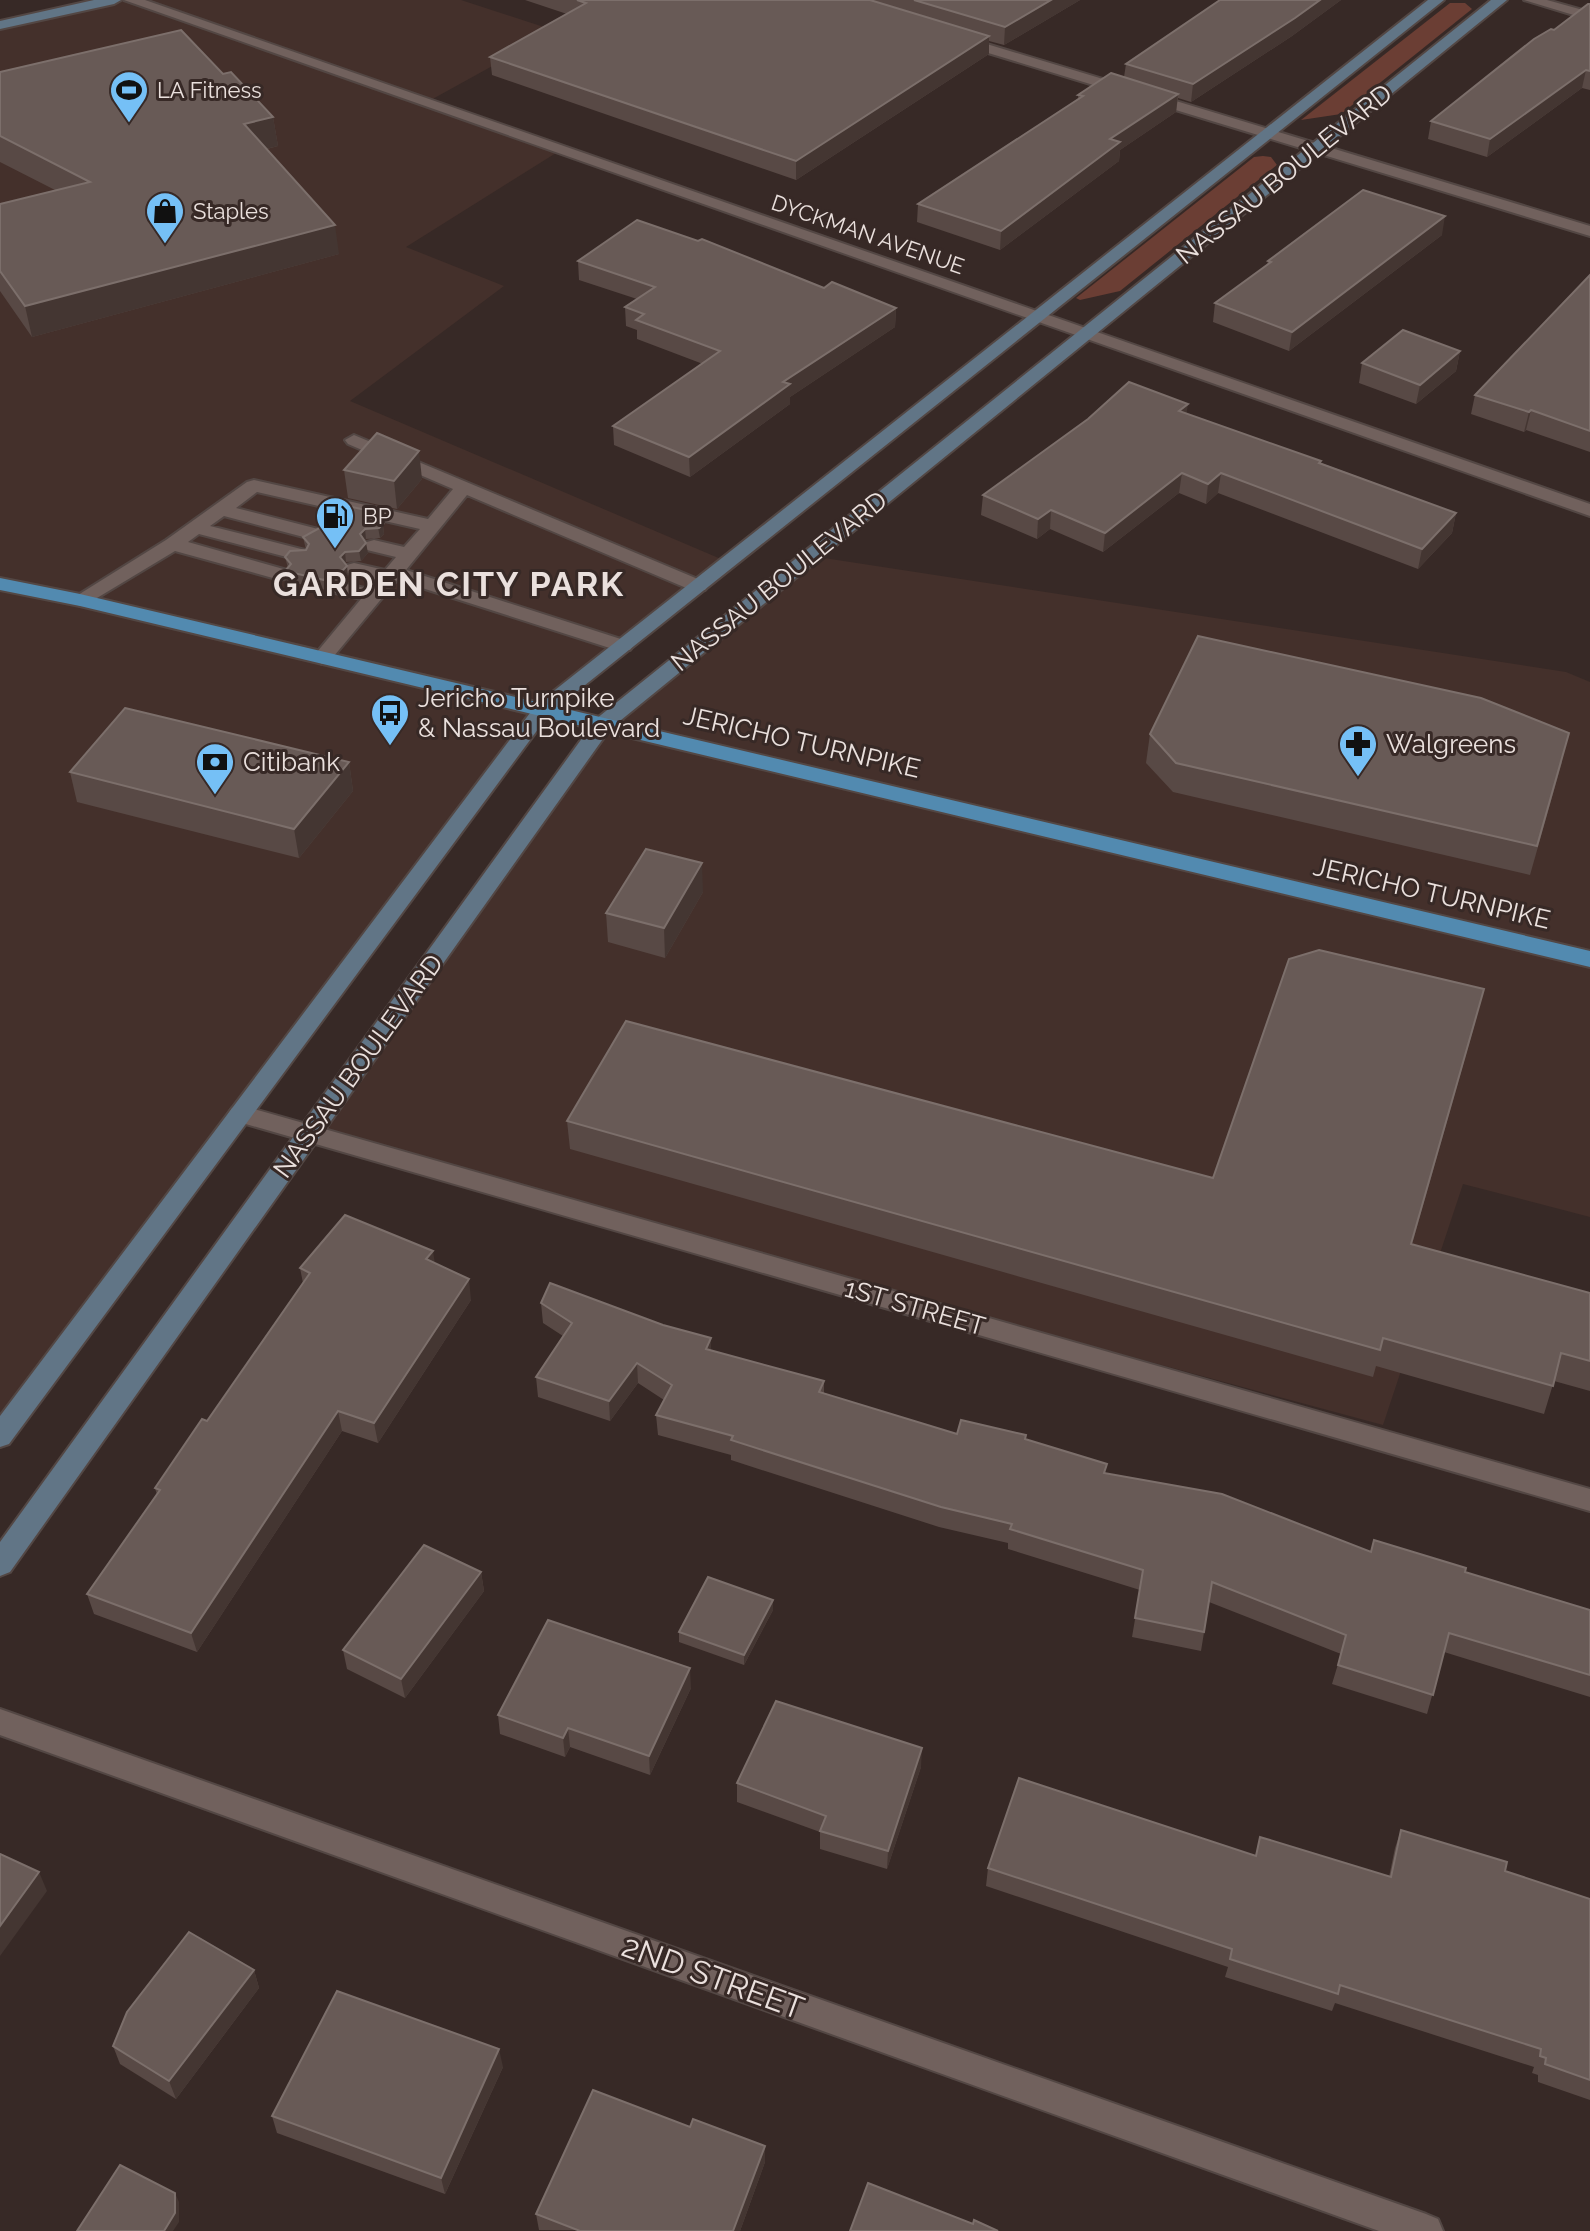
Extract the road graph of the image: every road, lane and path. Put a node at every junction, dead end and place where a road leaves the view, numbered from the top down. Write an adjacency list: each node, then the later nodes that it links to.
1 (114, 0): 7 (main road)
2 (131, 0): 12 (street, DYCKMAN AVENUE)
3 (1437, 0): 9 (main road, NASSAU BOULEVARD)
4 (1500, 0): 10 (main road, NASSAU BOULEVARD)
5 (1531, 0): 6 (street)
6 (1590, 16)
7 (0, 25)
8 (936, 32): 9 (street)
9 (1268, 133): 10 (street); 12 (main road, NASSAU BOULEVARD)
10 (1317, 148): 11 (street); 13 (main road, NASSAU BOULEVARD)
11 (1590, 231)
12 (1038, 317): 13 (street, DYCKMAN AVENUE); 29 (main road, NASSAU BOULEVARD)
13 (1086, 334): 17 (street, DYCKMAN AVENUE); 36 (main road, NASSAU BOULEVARD)
14 (354, 440): 15 (street)
15 (464, 487): 18 (street); 29 (street)
16 (223, 510): 18 (street); 19 (street); 20 (street)
17 (1590, 510)
18 (432, 526): 24 (street)
19 (196, 528): 21 (street); 23 (street)
20 (315, 534)
21 (173, 544): 26 (street); 32 (street)
22 (374, 546): 24 (street)
23 (298, 554)
24 (408, 554): 27 (street)
25 (354, 569): 27 (street)
26 (280, 574)
27 (391, 575): 31 (street); 33 (street)
28 (0, 584): 32 (main road, JERICHO TURNPIKE)
29 (698, 586): 33 (main road, NASSAU BOULEVARD)
30 (338, 588): 31 (street)
31 (375, 596): 34 (street)
32 (80, 600): 34 (main road, JERICHO TURNPIKE)
33 (623, 646): 35 (main road, NASSAU BOULEVARD)
34 (322, 658): 35 (main road, JERICHO TURNPIKE)
35 (543, 709): 36 (main road, JERICHO TURNPIKE); 38 (main road, NASSAU BOULEVARD)
36 (603, 724): 37 (main road, JERICHO TURNPIKE); 39 (main road, NASSAU BOULEVARD)
37 (1590, 959)
38 (240, 1114): 39 (street, 1ST STREET); 40 (main road, NASSAU BOULEVARD)
39 (309, 1134): 41 (street, 1ST STREET); 42 (main road, NASSAU BOULEVARD)
40 (0, 1436)
41 (1590, 1500)
42 (0, 1564)
43 (0, 1722): 44 (street, 2ND STREET)
44 (1426, 2231)

